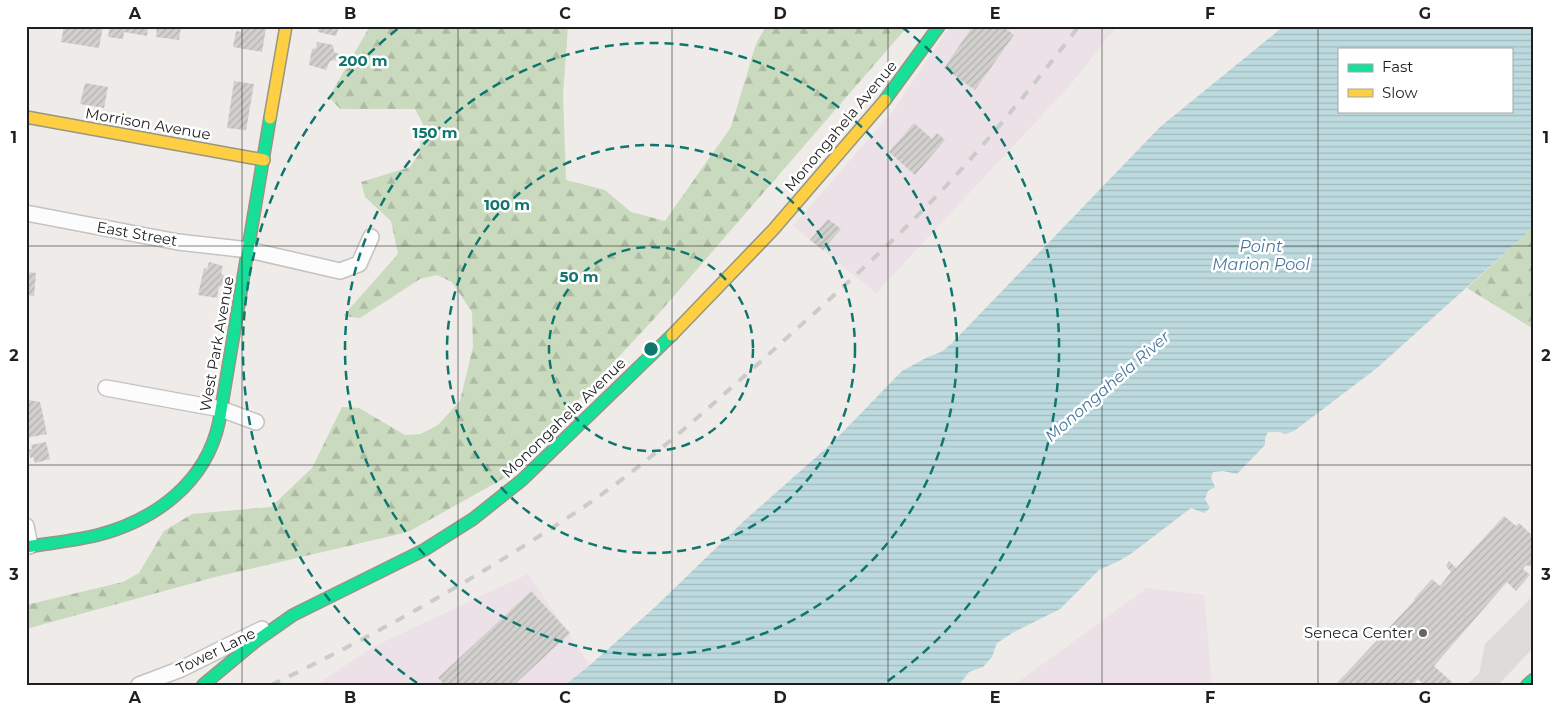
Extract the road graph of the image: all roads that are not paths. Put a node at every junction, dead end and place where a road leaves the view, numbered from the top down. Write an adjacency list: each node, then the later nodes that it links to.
1 (286, 26): 4 (street, West Park Avenue)
2 (939, 26): 13 (street, Monongahela Avenue)
3 (26, 117): 4 (street, Morrison Avenue)
4 (264, 160): 7 (street, West Park Avenue)
5 (26, 213): 7 (street, East Street)
6 (371, 236): 7 (street, East Street)
7 (249, 250): 9 (street, West Park Avenue)
8 (106, 388): 9 (street)
9 (221, 409): 10 (street); 12 (street, West Park Avenue)
10 (256, 422)
11 (26, 526): 12 (street)
12 (28, 547)
13 (293, 615): 15 (street, Tower Lane); 16 (street, Monongahela Avenue)
14 (1534, 679): 17 (street)
15 (139, 685)
16 (203, 685)
17 (1527, 685)

